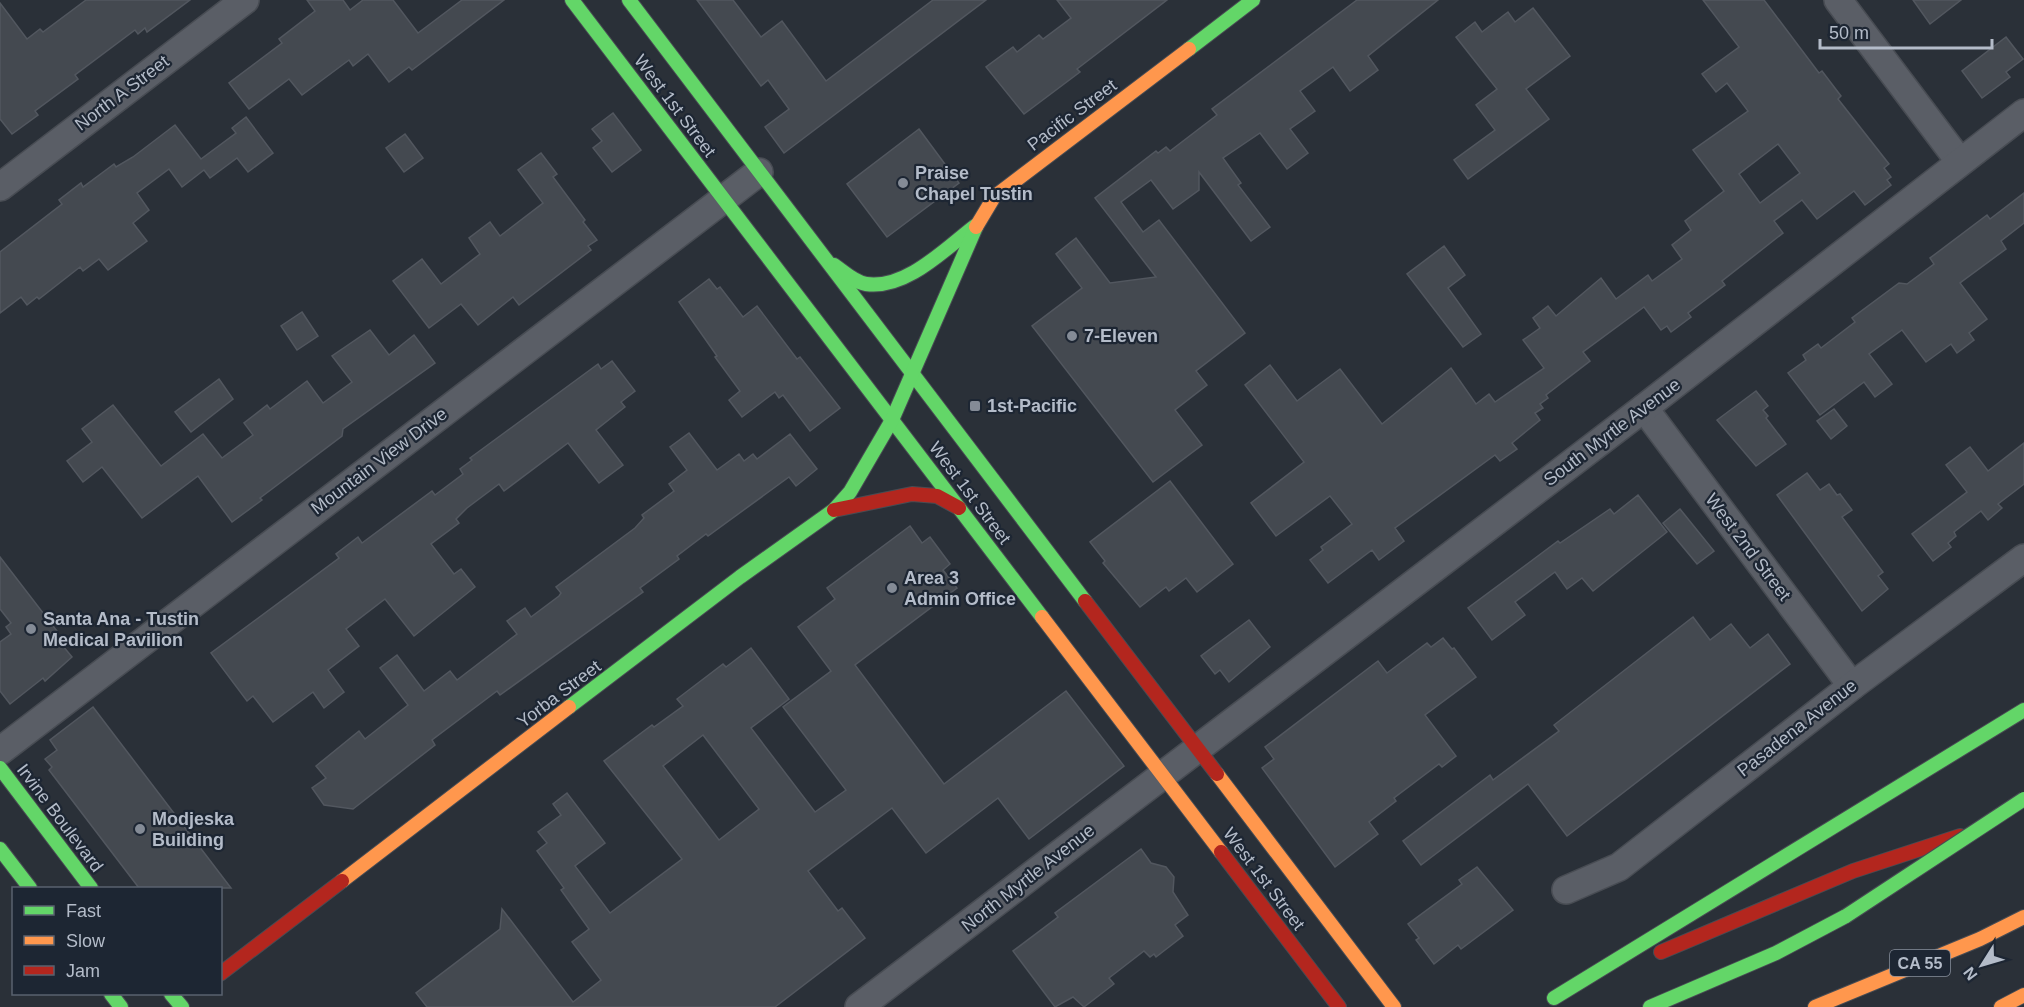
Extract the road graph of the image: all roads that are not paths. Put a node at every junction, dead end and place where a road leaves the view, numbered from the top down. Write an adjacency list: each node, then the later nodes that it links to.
1 (245, 0): 9 (street, North A Street)
2 (572, 0): 10 (main road, West 1st Street)
3 (629, 0): 8 (main road, West 1st Street)
4 (1253, 0): 11 (main road, Pacific Street)
5 (1838, 0): 7 (street)
6 (2024, 113): 7 (street, South Myrtle Avenue)
7 (1960, 162): 14 (street, South Myrtle Avenue)
8 (759, 172): 10 (street, Mountain View Drive); 12 (main road, West 1st Street)
9 (0, 187)
10 (723, 199): 15 (main road, West 1st Street); 22 (street, Mountain View Drive)
11 (976, 225): 12 (main road); 13 (main road, Pacific Street)
12 (825, 259): 13 (main road, West 1st Street)
13 (911, 372): 15 (main road, Pacific Street); 21 (main road, West 1st Street)
14 (1644, 408): 19 (street, West 2nd Street); 21 (street, South Myrtle Avenue)
15 (892, 420): 16 (main road, West 1st Street); 17 (main road, Yorba Street)
16 (959, 508): 17 (main road); 24 (main road, West 1st Street)
17 (834, 510): 32 (main road, Yorba Street)
18 (2024, 558): 19 (street, Pasadena Avenue)
19 (1852, 686): 30 (street, Pasadena Avenue)
20 (2024, 710): 35 (main road)
21 (1197, 748): 24 (street, North Myrtle Avenue); 40 (main road, West 1st Street)
22 (0, 751)
23 (0, 768): 29 (main road, Irvine Boulevard)
24 (1162, 775): 38 (street, North Myrtle Avenue); 39 (main road, West 1st Street)
25 (2024, 799): 41 (main road, bridge)
26 (2024, 814): 35 (main road)
27 (0, 849): 28 (main road)
28 (29, 887)
29 (90, 887)
30 (1566, 890)
31 (2024, 917): 42 (main road, CA 55)
32 (222, 972)
33 (193, 995): 37 (main road)
34 (2024, 995): 43 (main road)
35 (1554, 998): 36 (main road)
36 (1538, 1004)
37 (180, 1006)
38 (859, 1007)
39 (1339, 1007)
40 (1394, 1007)
41 (1650, 1007)
42 (1815, 1007)
43 (2001, 1007)

